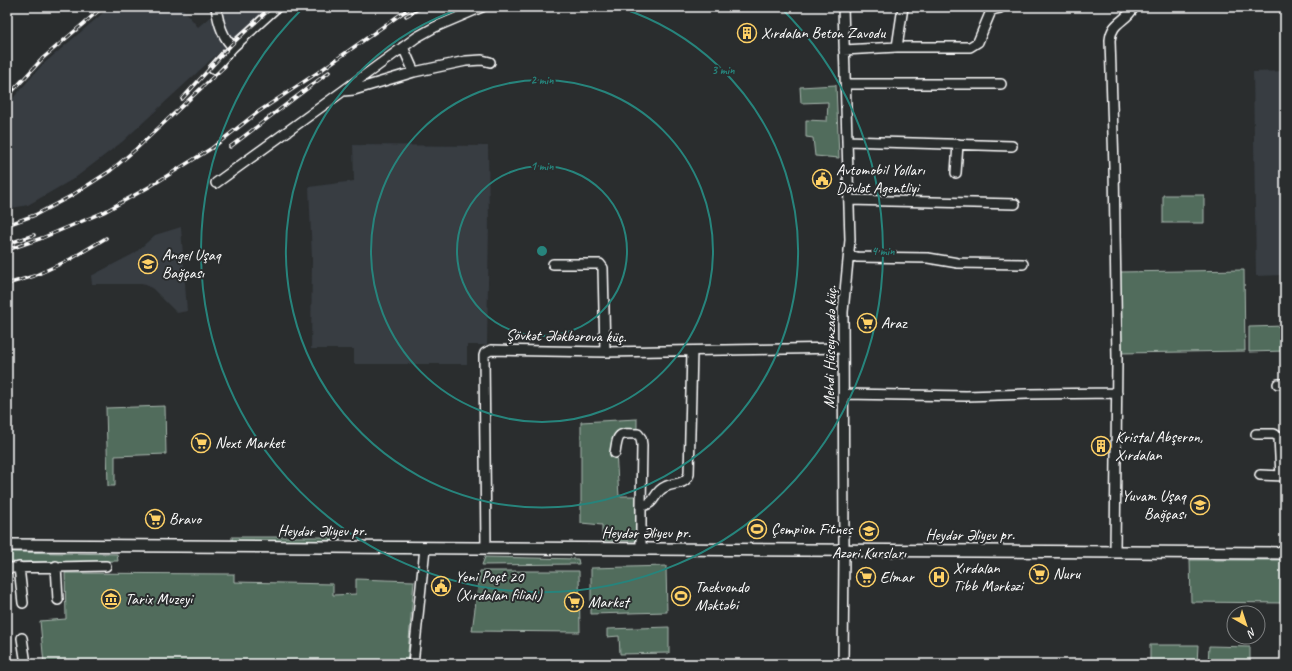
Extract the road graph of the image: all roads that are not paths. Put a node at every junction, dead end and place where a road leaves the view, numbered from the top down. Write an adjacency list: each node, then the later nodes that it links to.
1 (216, 7): 8 (street)
2 (278, 7): 8 (street)
3 (482, 7): 9 (street)
4 (843, 7): 11 (street, Mehdi Hüseynzadə küç.)
5 (903, 7): 10 (street)
6 (1134, 7): 31 (street)
7 (1000, 8): 10 (street)
8 (233, 47): 13 (street)
9 (403, 47): 14 (street); 17 (street)
10 (897, 47): 11 (street)
11 (844, 50): 15 (street, Mehdi Hüseynzadə küç.)
12 (490, 62): 14 (street)
13 (213, 69)
14 (414, 72): 17 (street)
15 (846, 84): 16 (street); 18 (street, Mehdi Hüseynzadə küç.)
16 (1001, 84)
17 (343, 91): 22 (street)
18 (847, 141): 19 (street); 23 (street, Mehdi Hüseynzadə küç.)
19 (958, 144): 20 (street); 21 (street)
20 (1012, 146)
21 (956, 173)
22 (216, 184)
23 (849, 200): 24 (street); 25 (street, Mehdi Hüseynzadə küç.)
24 (1015, 204)
25 (850, 255): 27 (street); 28 (street, Mehdi Hüseynzadə küç.)
26 (553, 264): 30 (street)
27 (1023, 264)
28 (843, 348): 29 (street, Şövkət Ələkbərova küç.); 32 (street, Mehdi Hüseynzadə küç.)
29 (692, 351): 30 (street, Şövkət Ələkbərova küç.); 37 (street)
30 (605, 352): 40 (street, Şövkət Ələkbərova küç.)
31 (1117, 393): 32 (street); 43 (street)
32 (844, 394): 42 (street, Mehdi Hüseynzadə küç.)
33 (1256, 434): 36 (street)
34 (615, 453): 37 (street)
35 (1260, 475): 36 (street)
36 (1283, 476)
37 (641, 506): 41 (street)
38 (7, 545): 39 (main road, Heydər Əliyev pr.)
39 (425, 548): 40 (main road, Heydər Əliyev pr.); 53 (street)
40 (486, 548): 41 (main road, Heydər Əliyev pr.)
41 (641, 549): 42 (main road, Heydər Əliyev pr.)
42 (844, 550): 43 (main road, Heydər Əliyev pr.); 54 (street, Mehdi Hüseynzadə küç.)
43 (1115, 552): 44 (main road, Heydər Əliyev pr.)
44 (1285, 553)
45 (56, 566): 46 (street); 47 (street); 49 (street)
46 (106, 566)
47 (19, 567): 48 (street); 50 (street)
48 (7, 568)
49 (58, 600)
50 (23, 603)
51 (22, 638): 52 (street)
52 (26, 664)
53 (413, 664)
54 (843, 664)

